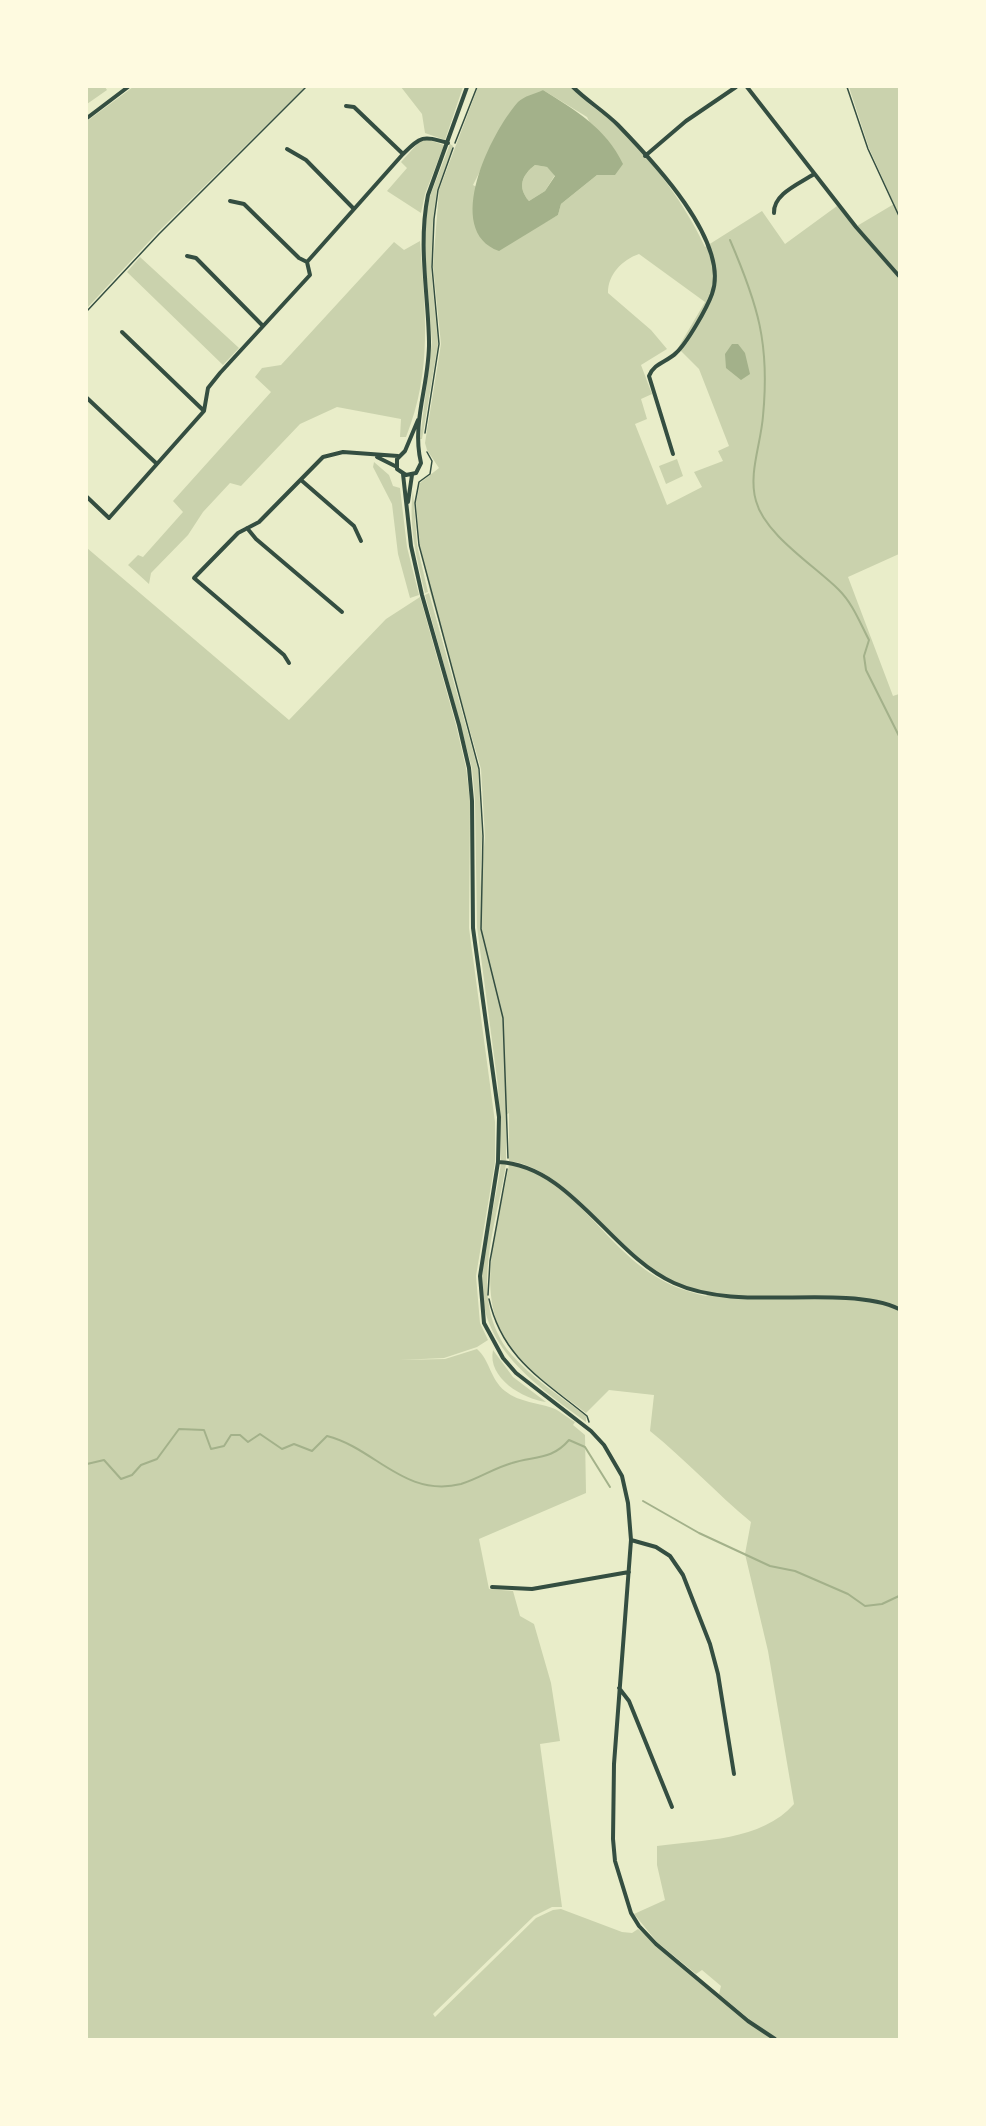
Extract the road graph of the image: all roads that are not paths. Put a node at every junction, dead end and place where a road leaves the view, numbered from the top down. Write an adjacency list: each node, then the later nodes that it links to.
1 (128, 87): 7 (street)
2 (467, 87): 8 (street)
3 (573, 87): 11 (street)
4 (736, 87): 11 (street)
5 (747, 87): 12 (street)
6 (346, 106): 10 (street)
7 (87, 118)
8 (448, 142): 10 (street); 23 (street)
9 (287, 149): 14 (street)
10 (403, 154): 14 (street)
11 (645, 156): 26 (street)
12 (814, 174): 15 (street); 18 (street)
13 (230, 201): 17 (street)
14 (354, 209): 17 (street)
15 (774, 213)
16 (187, 256): 19 (street)
17 (307, 262): 19 (street)
18 (899, 276)
19 (263, 326): 22 (street)
20 (122, 332): 22 (street)
21 (87, 398): 29 (street)
22 (204, 411): 29 (street)
23 (418, 420): 24 (street); 25 (street)
24 (405, 451): 25 (street); 27 (street)
25 (417, 454): 32 (street)
26 (673, 454)
27 (398, 456): 28 (street); 30 (street)
28 (377, 457): 30 (street); 33 (street)
29 (157, 464): 34 (street)
30 (396, 467): 31 (street)
31 (403, 474): 32 (street); 35 (street)
32 (412, 475): 35 (street)
33 (301, 480): 36 (street); 37 (street)
34 (87, 497)
35 (407, 506): 40 (street)
36 (247, 528): 38 (street); 39 (street)
37 (361, 541)
38 (342, 612)
39 (290, 663)
40 (498, 1162): 41 (street); 42 (street)
41 (899, 1309)
42 (631, 1540): 43 (street); 46 (street)
43 (629, 1572): 44 (street); 45 (street)
44 (492, 1587)
45 (619, 1688): 47 (street); 48 (street)
46 (734, 1774)
47 (672, 1807)
48 (775, 2039)

